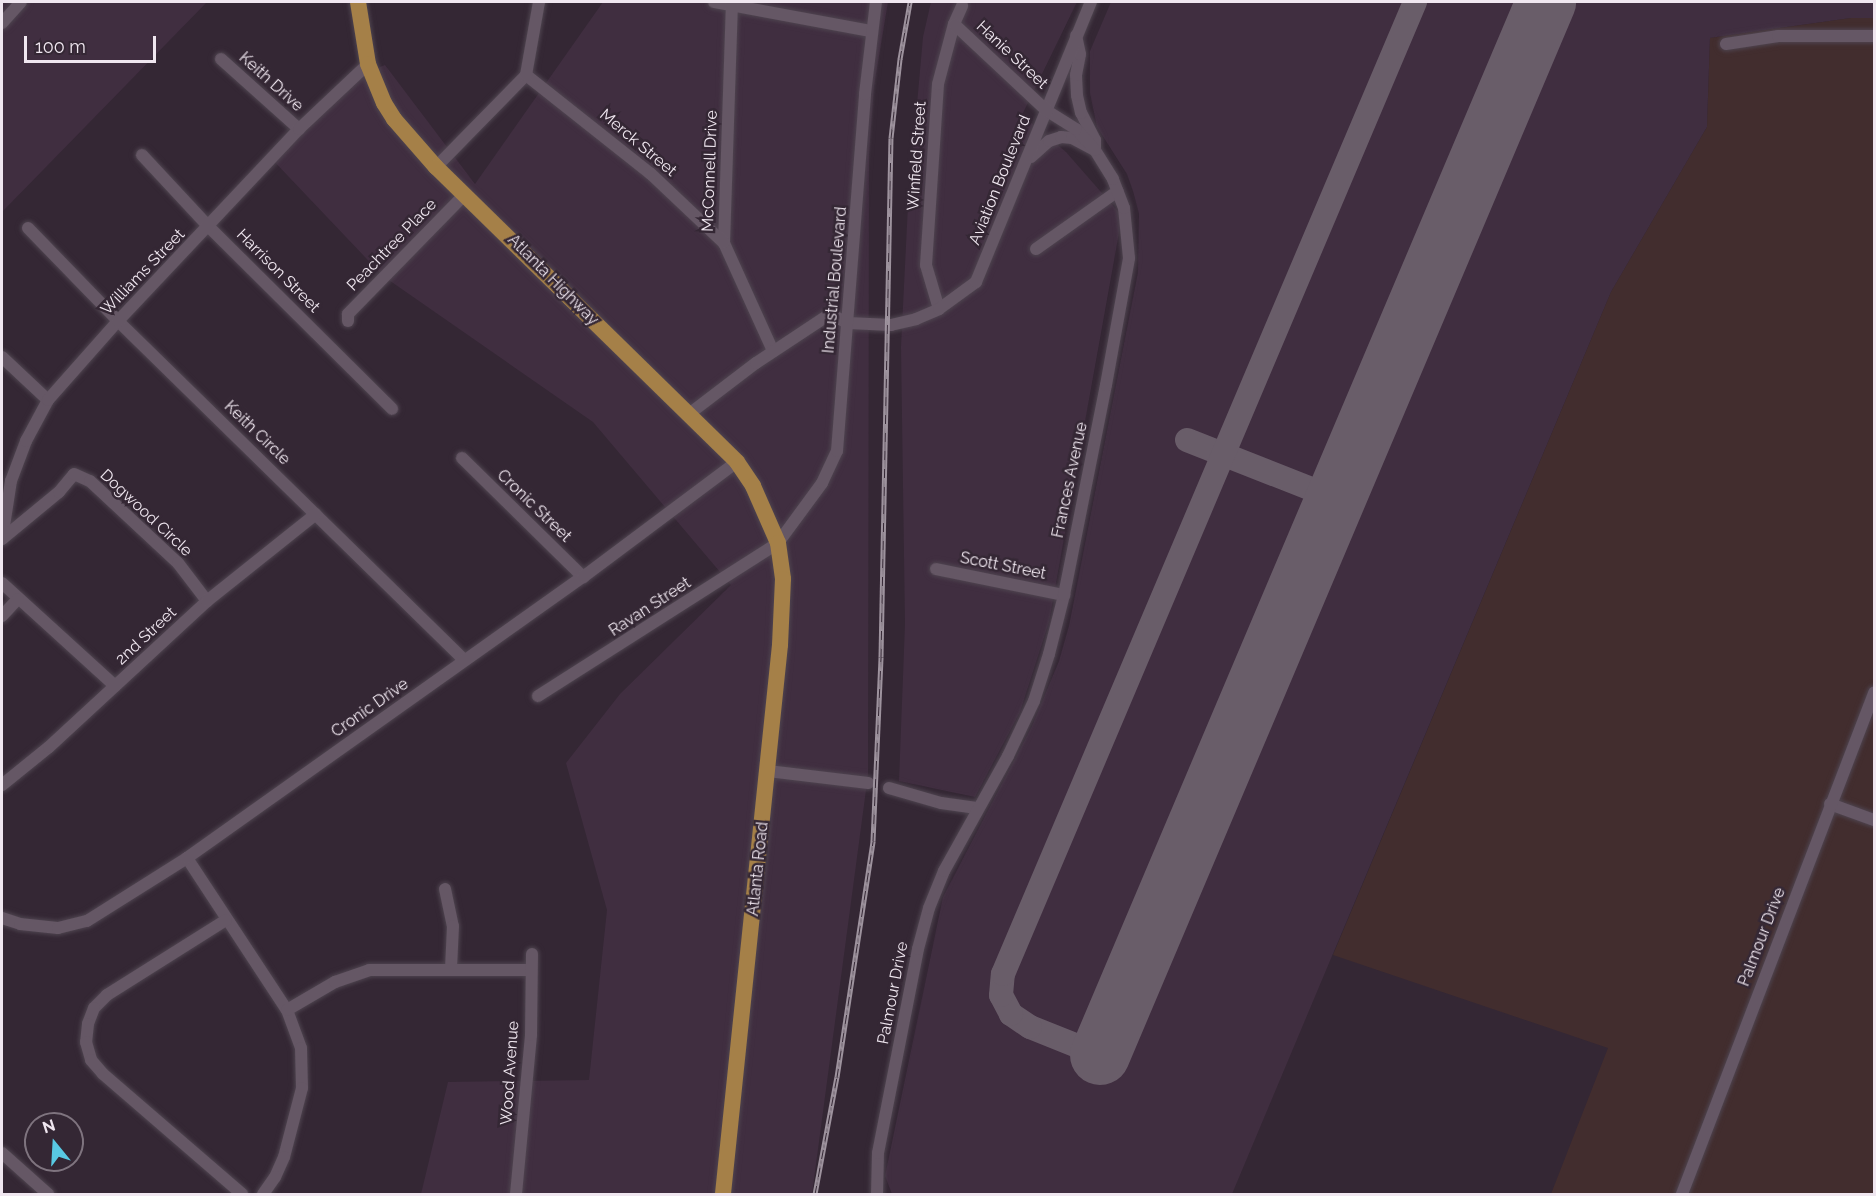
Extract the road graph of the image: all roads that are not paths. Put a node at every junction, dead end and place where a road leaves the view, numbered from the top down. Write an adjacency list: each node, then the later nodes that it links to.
1 (21, 2): 9 (street)
2 (358, 2): 16 (main road, Atlanta Highway)
3 (538, 2): 17 (street)
4 (714, 2): 7 (street)
5 (876, 2): 11 (street, Industrial Boulevard)
6 (1091, 2): 12 (street, Aviation Boulevard)
7 (732, 3): 11 (street); 28 (street, McConnell Drive)
8 (962, 6): 10 (street, Winfield Street)
9 (2, 23)
10 (954, 24): 18 (street, Hanie Street); 30 (street, Winfield Street)
11 (871, 31): 33 (street, Industrial Boulevard)
12 (1076, 35): 18 (street, Aviation Boulevard); 20 (street, Frances Avenue)
13 (1875, 36): 14 (street)
14 (1726, 44)
15 (221, 59): 19 (street, Keith Drive)
16 (368, 64): 19 (street, Williams Street); 23 (main road, Atlanta Highway)
17 (526, 75): 23 (street); 28 (street, Merck Street)
18 (1047, 111): 20 (street, Frances Avenue); 22 (street, Aviation Boulevard)
19 (299, 129): 26 (street, Williams Street)
20 (1095, 150): 22 (street); 24 (street, Frances Avenue)
21 (142, 155): 26 (street, Harrison Street)
22 (1026, 162): 30 (street, Aviation Boulevard)
23 (436, 167): 25 (main road, Atlanta Highway)
24 (1118, 191): 29 (street); 47 (street, Frances Avenue)
25 (465, 194): 32 (street, Peachtree Place); 38 (main road, Atlanta Highway)
26 (209, 227): 31 (street, Williams Street); 37 (street, Harrison Street)
27 (28, 228): 31 (street, Keith Circle)
28 (724, 243): 34 (street, McConnell Drive)
29 (1036, 249)
30 (939, 309): 33 (street, Aviation Boulevard)
31 (118, 321): 36 (street, Williams Street); 41 (street, Keith Circle)
32 (348, 321)
33 (848, 323): 34 (street); 43 (street, Industrial Boulevard)
34 (773, 351): 38 (street)
35 (2, 357): 36 (street)
36 (48, 400): 42 (street, Williams Street)
37 (392, 409)
38 (689, 414): 40 (main road, Atlanta Highway)
39 (462, 458): 45 (street, Cronic Street)
40 (737, 462): 43 (main road, Atlanta Highway); 45 (street, Cronic Drive)
41 (316, 514): 49 (street, 2nd Street); 51 (street, Keith Circle)
42 (2, 539): 49 (street, Dogwood Circle)
43 (778, 543): 54 (street, Ravan Street); 55 (main road, Atlanta Road)
44 (936, 570): 47 (street, Scott Street)
45 (583, 577): 51 (street, Cronic Drive)
46 (2, 583): 48 (street)
47 (1064, 595): 60 (street, Frances Avenue)
48 (18, 599): 50 (street); 52 (street)
49 (207, 601): 52 (street, 2nd Street)
50 (2, 616)
51 (464, 660): 62 (street, Cronic Drive)
52 (115, 686): 57 (street, 2nd Street)
53 (1875, 693): 59 (street, Palmour Drive)
54 (538, 696)
55 (768, 771): 56 (street); 75 (main road, Atlanta Road)
56 (868, 783)
57 (2, 785)
58 (889, 788): 60 (street)
59 (1830, 804): 61 (street); 77 (street, Palmour Drive)
60 (977, 808): 76 (street, Palmour Drive)
61 (1875, 820)
62 (187, 858): 64 (street, Cronic Drive); 65 (street)
63 (445, 890): 67 (street)
64 (2, 918)
65 (226, 920): 69 (street); 72 (street)
66 (532, 954): 68 (street, Wood Avenue)
67 (451, 968): 68 (street); 69 (street)
68 (530, 970): 74 (street, Wood Avenue)
69 (287, 1010): 73 (street)
70 (2, 1153): 71 (street)
71 (48, 1194)
72 (242, 1194)
73 (262, 1194)
74 (516, 1194)
75 (723, 1194)
76 (877, 1194)
77 (1682, 1194)

